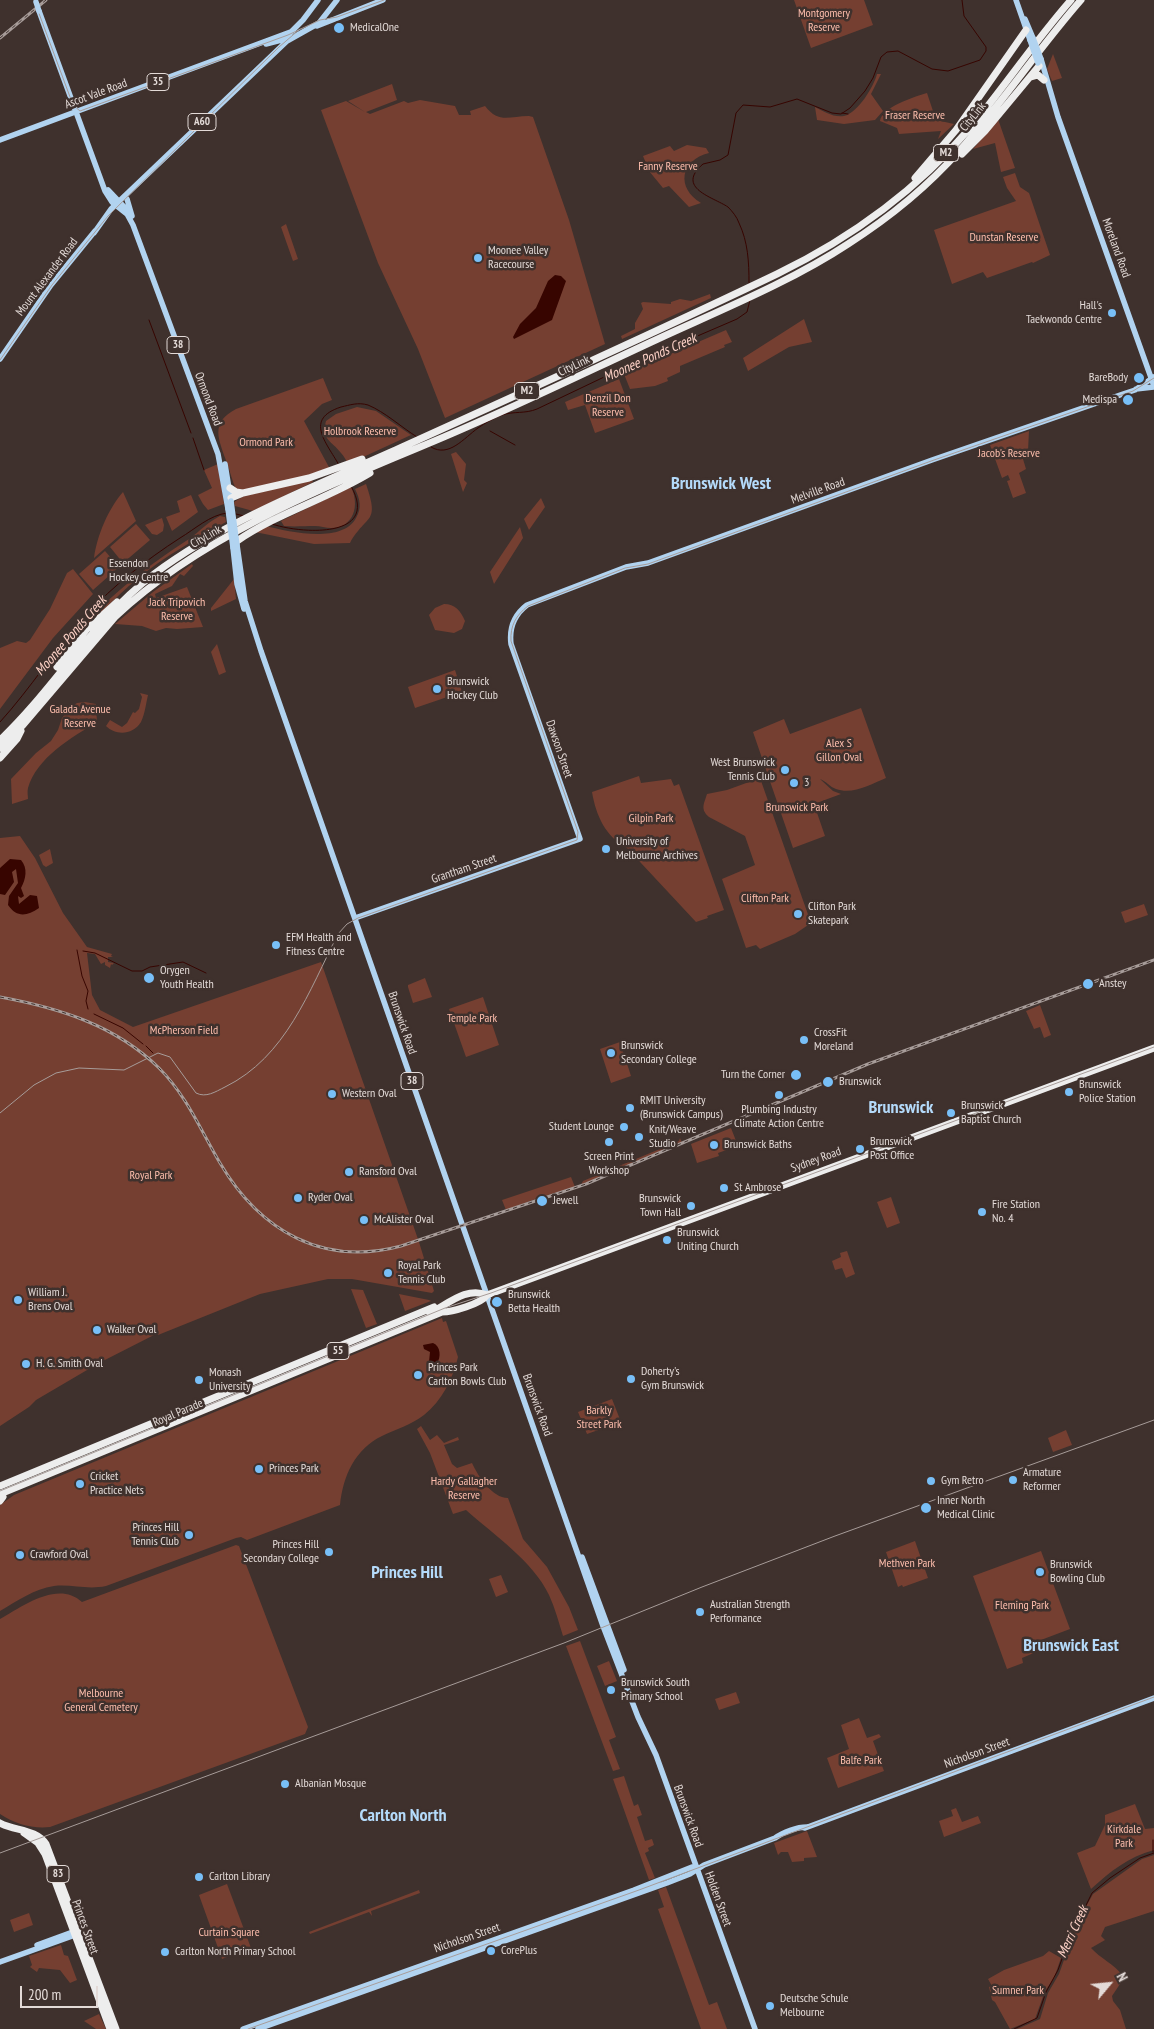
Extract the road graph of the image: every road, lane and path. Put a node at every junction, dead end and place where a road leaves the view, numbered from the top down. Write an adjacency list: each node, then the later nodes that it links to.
1 (318, 0): 11 (main road, Mount Alexander Road / A60)
2 (337, 0): 8 (main road, Mount Alexander Road / A60)
3 (382, 0): 8 (main road); 9 (main road)
4 (1016, 0): 10 (main road, Moreland Road); 13 (main road, Moreland Road)
5 (1071, 0): 29 (highway, CityLink / M2)
6 (1081, 0): 27 (highway, CityLink / M2)
7 (35, 1): 20 (main road, 38, bridge)
8 (330, 10): 9 (main road, Mount Alexander Road / A60)
9 (324, 20): 11 (main road, Mount Alexander Road / A60)
10 (1026, 30): 13 (main road, Moreland Road); 14 (highway)
11 (295, 32): 12 (main road, Ascot Vale Road / 35); 15 (main road, Ascot Vale Road / 35); 17 (main road, Mount Alexander Road / A60)
12 (284, 39): 15 (main road, Ascot Vale Road / 35); 17 (main road, Mount Alexander Road / A60)
13 (1032, 40): 14 (highway); 16 (main road, Moreland Road, bridge)
14 (1016, 44): 29 (highway)
15 (256, 46): 20 (main road, Ascot Vale Road / 35)
16 (1039, 63): 18 (highway); 19 (main road, Moreland Road); 21 (main road, Moreland Road)
17 (258, 67): 24 (main road, Mount Alexander Road / A60)
18 (1031, 77): 19 (highway); 27 (highway)
19 (1044, 80): 21 (main road, Moreland Road)
20 (77, 112): 22 (main road, 38); 23 (main road, Ascot Vale Road / 35)
21 (1058, 117): 33 (main road, Moreland Road)
22 (80, 119): 26 (main road, 38); 26 (main road, 38)
23 (0, 140)
24 (146, 177): 25 (main road, Mount Alexander Road / A60); 26 (main road, Mount Alexander Road / A60)
25 (127, 199): 26 (main road, Mount Alexander Road / A60); 28 (main road)
26 (117, 206): 28 (main road, Ormond Road / 38); 32 (main road, Mount Alexander Road / A60); 40 (main road, Ormond Road / 38)
27 (897, 209): 30 (highway, CityLink / M2)
28 (132, 216): 38 (main road, Ormond Road / 38)
29 (873, 218): 30 (highway, CityLink / M2)
30 (754, 289): 31 (highway, CityLink / M2)
31 (743, 295): 36 (highway, CityLink / M2); 36 (highway, CityLink / M2)
32 (0, 359)
33 (1153, 378): 34 (main road, Moreland Road); 35 (main road, Melville Road)
34 (1154, 387): 35 (main road)
35 (1136, 389): 45 (main road, Melville Road)
36 (354, 472): 37 (highway, CityLink / M2); 37 (highway)
37 (338, 479): 39 (highway); 41 (highway, CityLink / M2); 44 (highway, CityLink / M2)
38 (230, 488): 39 (highway); 40 (main road, Ormond Road / 38)
39 (243, 494): 40 (highway)
40 (229, 500): 42 (main road, Ormond Road / 38, bridge)
41 (270, 518): 42 (highway); 46 (highway, CityLink / M2)
42 (235, 541): 43 (main road, Ormond Road / 38)
43 (239, 582): 52 (main road, Brunswick Road / 38)
44 (127, 597): 47 (highway); 48 (highway, CityLink / M2)
45 (517, 660): 51 (main road, Dawson Street)
46 (23, 726): 49 (highway, CityLink / M2); 50 (highway)
47 (0, 734)
48 (0, 740)
49 (0, 748)
50 (0, 758)
51 (580, 839): 52 (main road, Grantham Street)
52 (355, 918): 54 (main road, Brunswick Road / 38)
53 (1154, 1048): 54 (highway, Sydney Road)
54 (488, 1298): 55 (highway, Royal Parade / 55); 55 (highway, Royal Parade / 55); 68 (main road, Brunswick Road / 38)
55 (411, 1323): 56 (highway, Royal Parade / 55); 56 (highway, Royal Parade / 55)
56 (378, 1336): 57 (highway, Royal Parade / 55); 57 (highway, Royal Parade / 55)
57 (271, 1380): 58 (highway, Royal Parade / 55); 58 (highway, Royal Parade / 55)
58 (231, 1397): 59 (highway, Royal Parade / 55)
59 (183, 1417): 60 (highway, Royal Parade / 55); 60 (highway, Royal Parade / 55)
60 (109, 1447): 61 (highway, Royal Parade / 55); 61 (highway, Royal Parade / 55)
61 (64, 1466): 62 (highway, Royal Parade / 55); 64 (highway, Royal Parade / 55)
62 (10, 1483): 63 (highway, Royal Parade / 55); 64 (highway, Royal Parade / 55)
63 (0, 1486)
64 (1, 1496)
65 (1154, 1698): 68 (main road, Nicholson Street)
66 (0, 1823): 67 (highway, 83)
67 (22, 1832): 69 (highway, Princes Street / 83); 69 (highway, Princes Street / 83)
68 (696, 1868): 70 (main road, Nicholson Street); 76 (main road, Holden Street / 38)
69 (77, 1932): 71 (main road); 72 (highway, Princes Street); 73 (highway, Princes Street)
70 (450, 1958): 74 (main road, Nicholson Street); 75 (main road, Nicholson Street)
71 (0, 1960)
72 (110, 2029)
73 (116, 2029)
74 (243, 2029)
75 (258, 2029)
76 (755, 2029)

